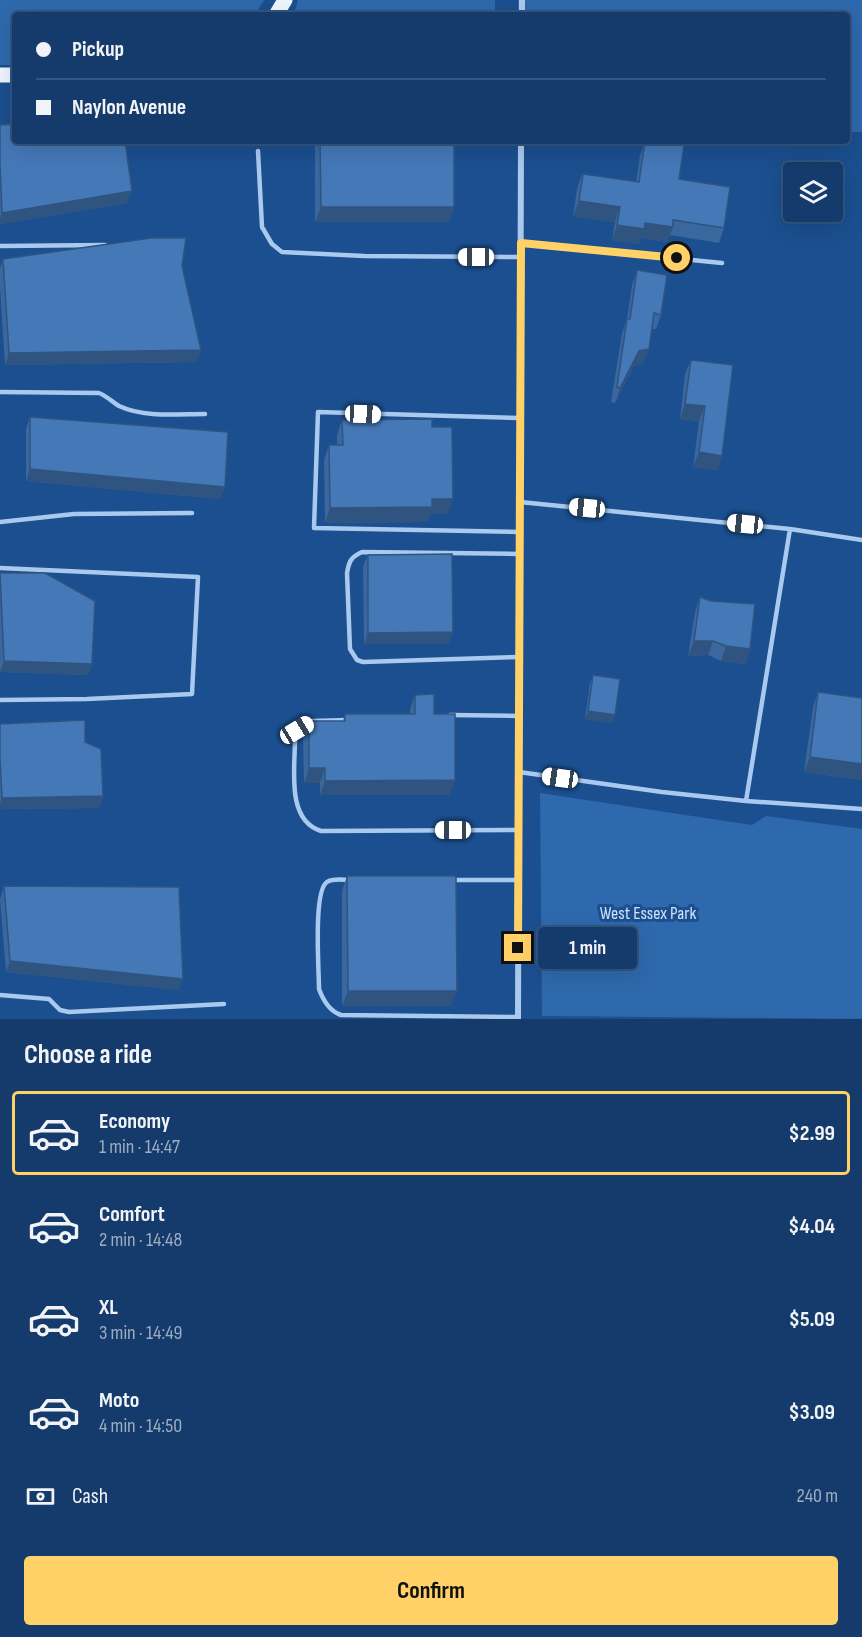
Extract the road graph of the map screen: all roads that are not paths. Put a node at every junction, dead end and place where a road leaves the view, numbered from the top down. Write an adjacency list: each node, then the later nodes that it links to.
1 (521, 144): 3 (street)
2 (258, 151): 6 (lane)
3 (521, 243): 6 (street); 7 (lane)
4 (111, 245): 5 (lane)
5 (0, 246)
6 (521, 257): 10 (street)
7 (722, 263)
8 (0, 392): 9 (lane)
9 (205, 414)
10 (520, 418): 11 (street); 15 (lane)
11 (519, 502): 14 (lane); 15 (street)
12 (192, 513): 13 (lane)
13 (0, 522)
14 (790, 529): 16 (lane); 25 (lane)
15 (520, 532): 17 (street)
16 (862, 540)
17 (520, 554): 19 (street); 19 (lane)
18 (0, 568): 20 (lane)
19 (519, 657): 22 (street)
20 (0, 700)
21 (438, 715): 22 (lane)
22 (519, 716): 24 (street)
23 (357, 720): 27 (lane)
24 (519, 772): 25 (lane); 27 (street)
25 (746, 801): 26 (lane)
26 (862, 809)
27 (519, 830): 30 (street)
28 (357, 880): 33 (lane)
29 (449, 880): 30 (lane)
30 (518, 880): 33 (street)
31 (0, 995): 32 (lane)
32 (224, 1004)
33 (518, 1018)

